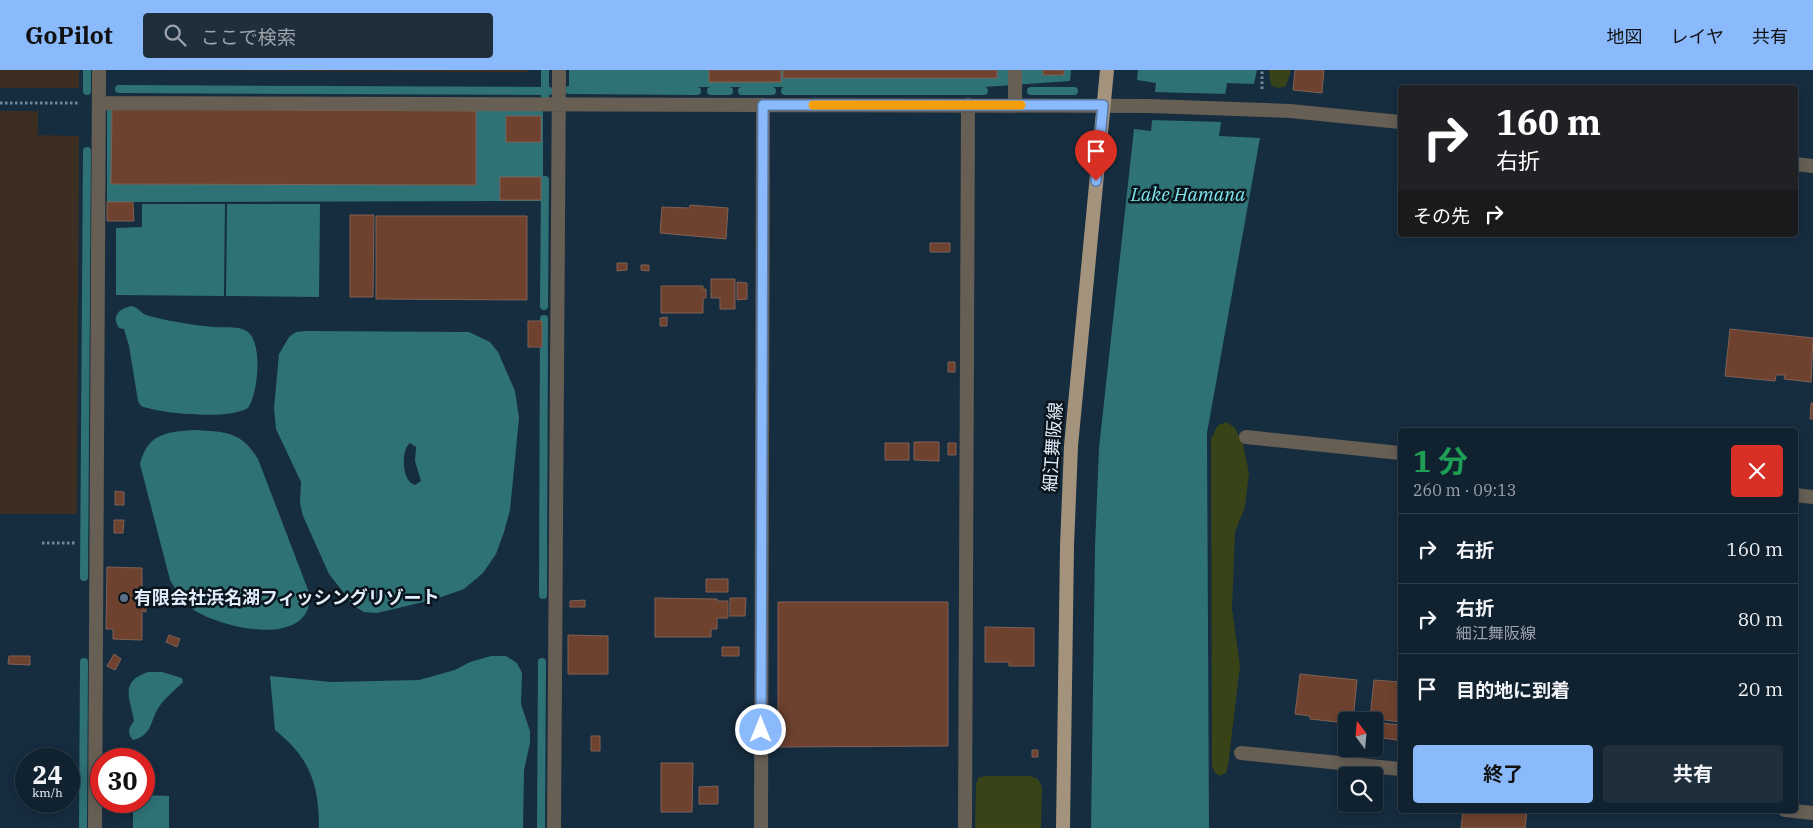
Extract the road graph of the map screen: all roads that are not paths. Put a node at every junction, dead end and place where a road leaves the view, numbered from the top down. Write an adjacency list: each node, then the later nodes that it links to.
1 (99, 70): 5 (street)
2 (559, 70): 6 (street)
3 (1015, 70): 9 (street)
4 (1107, 70): 10 (main road, 細江舞阪線)
5 (99, 103): 6 (street); 22 (street)
6 (559, 104): 7 (street); 23 (street)
7 (763, 105): 8 (street); 24 (street)
8 (968, 105): 9 (street); 25 (street)
9 (1015, 105): 10 (street)
10 (1103, 105): 11 (street); 26 (main road, 細江舞阪線)
11 (1398, 122)
12 (1798, 164): 13 (street)
13 (1813, 166)
14 (1246, 437): 15 (street)
15 (1398, 453)
16 (1798, 495): 17 (street)
17 (1813, 497)
18 (1241, 753): 19 (street)
19 (1398, 769)
20 (1798, 811): 21 (street)
21 (1813, 813)
22 (95, 828)
23 (554, 828)
24 (760, 828)
25 (965, 828)
26 (1063, 828)

